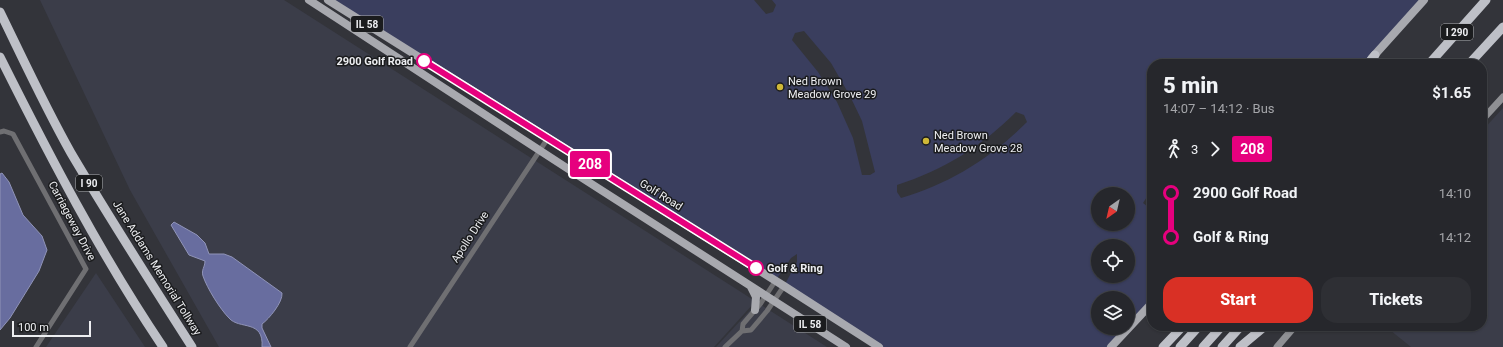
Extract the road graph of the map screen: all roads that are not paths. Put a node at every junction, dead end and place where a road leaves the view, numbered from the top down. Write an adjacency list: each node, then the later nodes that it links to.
1 (309, 0): 16 (main road, IL 58)
2 (328, 0): 15 (main road, Golf Road / IL 58)
3 (1424, 0): 7 (main road)
4 (1486, 0): 10 (highway, I 290)
5 (0, 12): 33 (highway, Jane Addams Memorial Tollway / I 90)
6 (1503, 27): 11 (highway, I 290)
7 (1375, 55): 9 (highway)
8 (0, 58): 32 (highway, I 90)
9 (1371, 59)
10 (1433, 59)
11 (1474, 59)
12 (1503, 97): 13 (street)
13 (1487, 115)
14 (0, 132): 31 (street, Carriageway Drive)
15 (548, 138): 16 (street, Apollo Drive); 17 (main road, Golf Road / IL 58)
16 (540, 151): 18 (main road, IL 58); 34 (street, Apollo Drive)
17 (776, 280): 19 (main road, Golf Road / IL 58); 20 (street)
18 (751, 286): 20 (main road, IL 58); 23 (main road)
19 (784, 286): 21 (street); 37 (main road, Golf Road / IL 58)
20 (765, 296): 21 (main road, IL 58); 23 (street)
21 (774, 301): 24 (street); 36 (main road, IL 58)
22 (1147, 308): 38 (main road)
23 (754, 310): 24 (street)
24 (742, 331): 35 (street)
25 (1178, 331): 39 (highway)
26 (1194, 331): 40 (highway)
27 (1217, 331): 41 (highway)
28 (1236, 331): 42 (highway)
29 (1259, 331): 43 (highway)
30 (1291, 331): 44 (street)
31 (36, 347)
32 (163, 347)
33 (192, 347)
34 (410, 347)
35 (725, 347)
36 (846, 347)
37 (879, 347)
38 (1111, 347)
39 (1164, 347)
40 (1180, 347)
41 (1203, 347)
42 (1222, 347)
43 (1240, 347)
44 (1277, 347)

